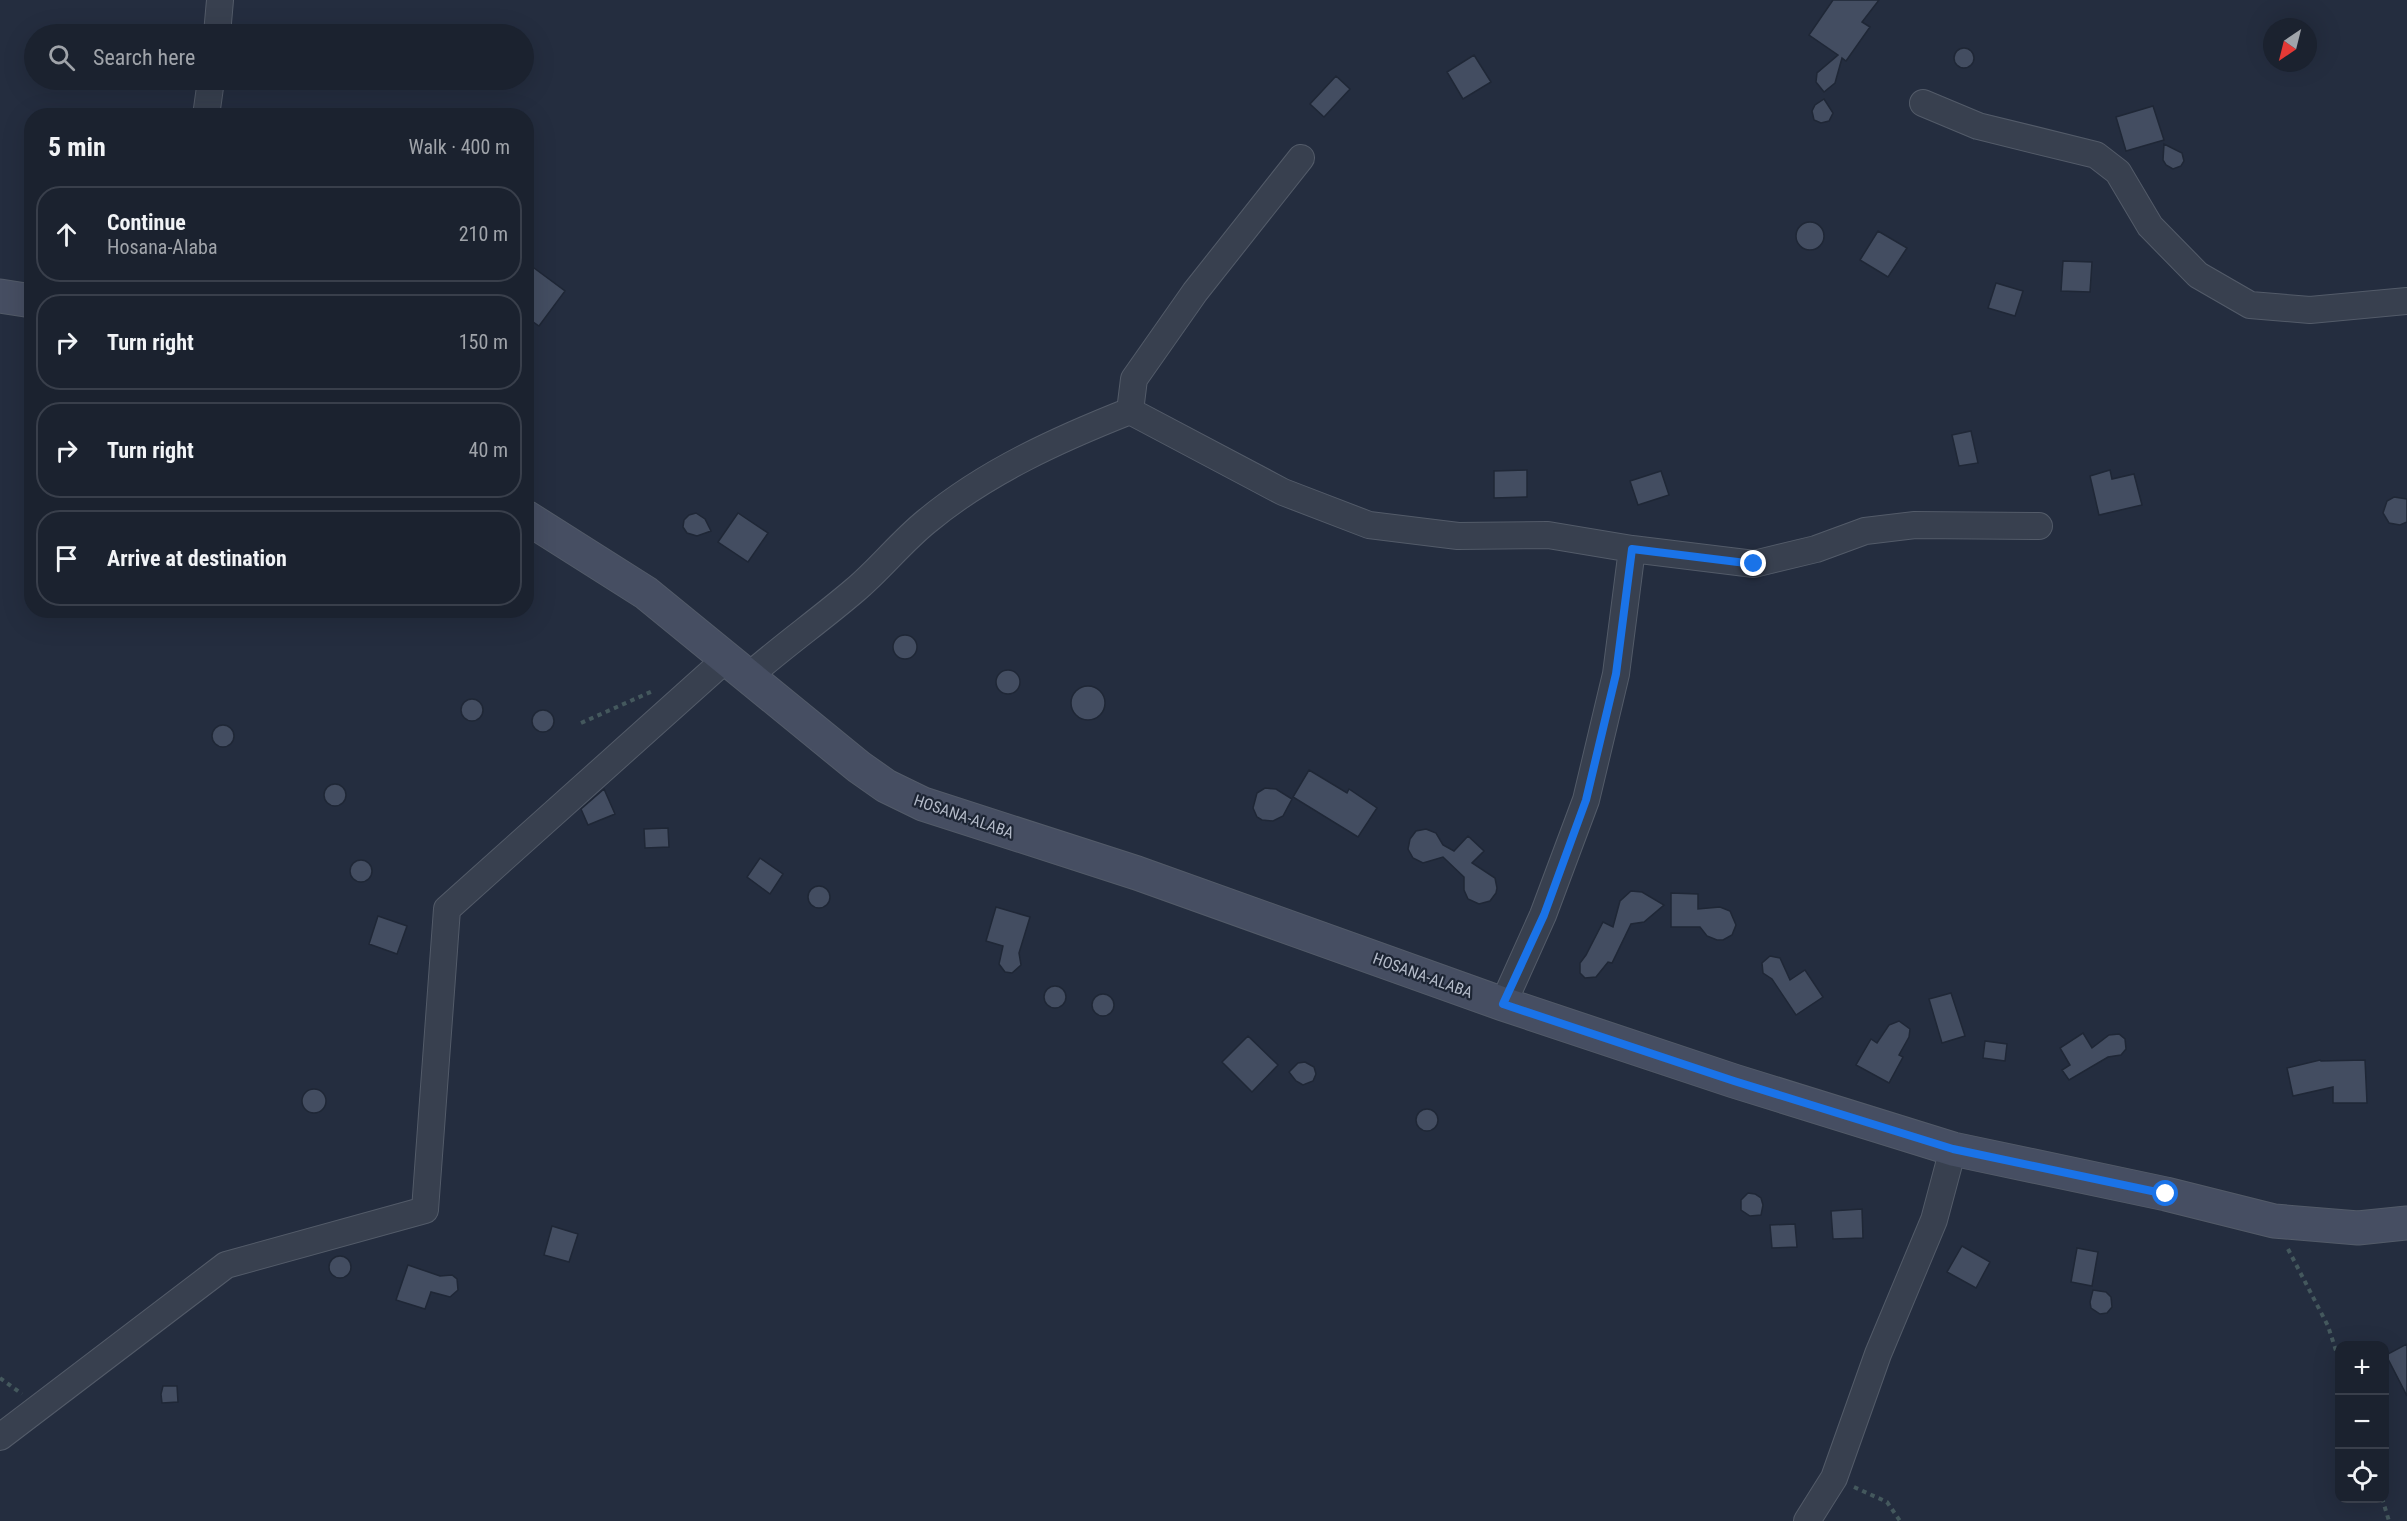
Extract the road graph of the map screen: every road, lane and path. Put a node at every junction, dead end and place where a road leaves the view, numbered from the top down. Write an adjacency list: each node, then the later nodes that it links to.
1 (220, 0): 2 (street)
2 (218, 24)
3 (210, 90): 5 (street)
4 (1923, 103): 9 (street)
5 (207, 108)
6 (1301, 158): 10 (street)
7 (0, 296): 8 (main road)
8 (24, 300)
9 (2407, 301)
10 (1130, 411): 13 (street); 14 (street)
11 (534, 522): 14 (main road, HOSANA-ALABA)
12 (2039, 526): 13 (street)
13 (1632, 549): 15 (street)
14 (738, 667): 15 (main road, HOSANA-ALABA); 20 (street)
15 (1503, 1004): 16 (main road, HOSANA-ALABA)
16 (1953, 1149): 17 (main road, HOSANA-ALABA); 21 (street)
17 (2274, 1221): 18 (main road, HOSANA-ALABA); 19 (path)
18 (2407, 1223)
19 (2335, 1348)
20 (0, 1437)
21 (1834, 1478): 23 (street); 24 (path)
22 (2384, 1503): 25 (path)
23 (1807, 1521)
24 (1900, 1521)
25 (2389, 1521)

